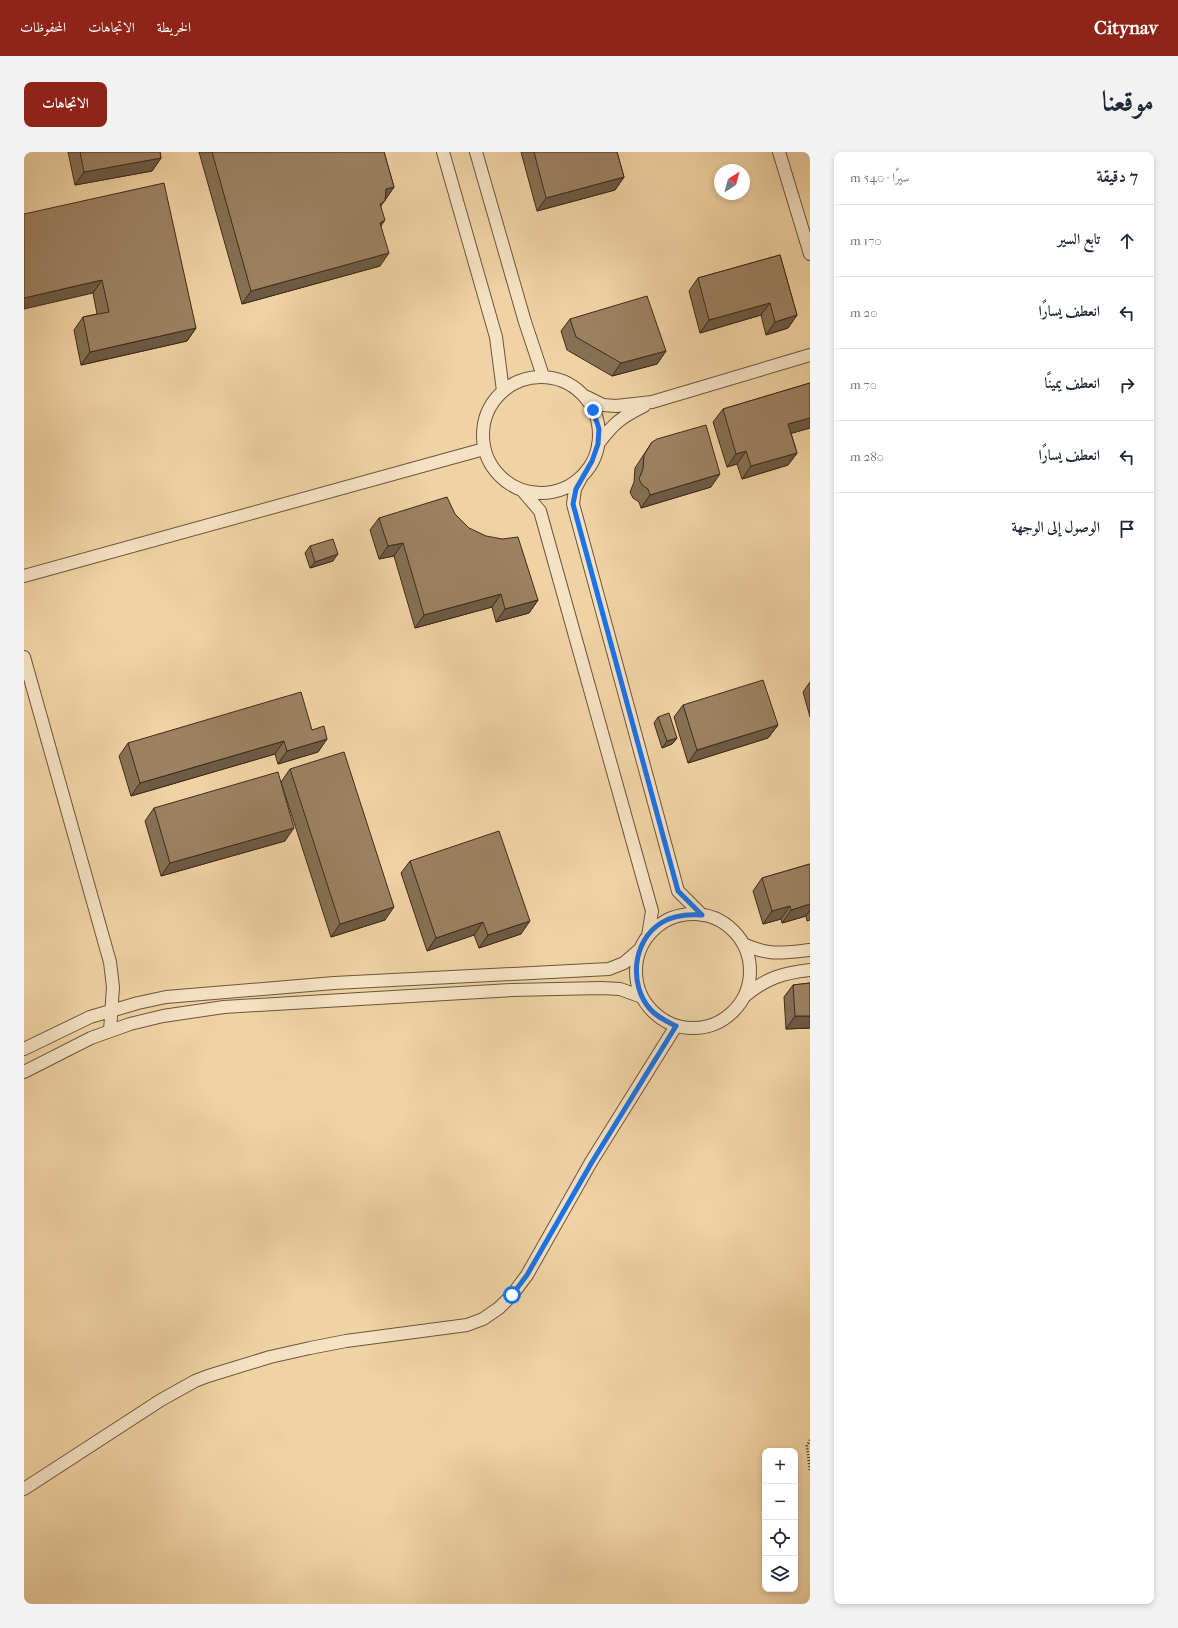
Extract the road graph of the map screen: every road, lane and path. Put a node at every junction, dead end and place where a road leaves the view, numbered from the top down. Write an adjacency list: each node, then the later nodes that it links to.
1 (443, 152): 7 (street)
2 (476, 152): 6 (street)
3 (779, 152): 4 (street)
4 (810, 254)
5 (810, 355): 9 (street)
6 (543, 376): 7 (street); 8 (street)
7 (503, 391): 11 (street)
8 (583, 394): 9 (street); 10 (street)
9 (652, 402): 10 (street)
10 (598, 444): 12 (street)
11 (484, 449): 13 (street); 14 (street)
12 (582, 476): 13 (street); 16 (street)
13 (522, 490): 17 (street)
14 (24, 576)
15 (24, 658): 24 (street)
16 (702, 915): 17 (street); 18 (street)
17 (648, 936): 19 (street)
18 (743, 944): 20 (street); 23 (street)
19 (639, 950): 22 (street); 24 (street)
20 (810, 950)
21 (810, 970): 23 (street)
22 (642, 997): 25 (street); 26 (street)
23 (744, 997): 25 (street)
24 (113, 1010): 26 (street); 27 (street)
25 (676, 1026): 31 (street)
26 (110, 1031): 28 (street)
27 (24, 1049)
28 (24, 1072)
29 (810, 1440): 30 (path)
30 (810, 1472)
31 (24, 1489)

